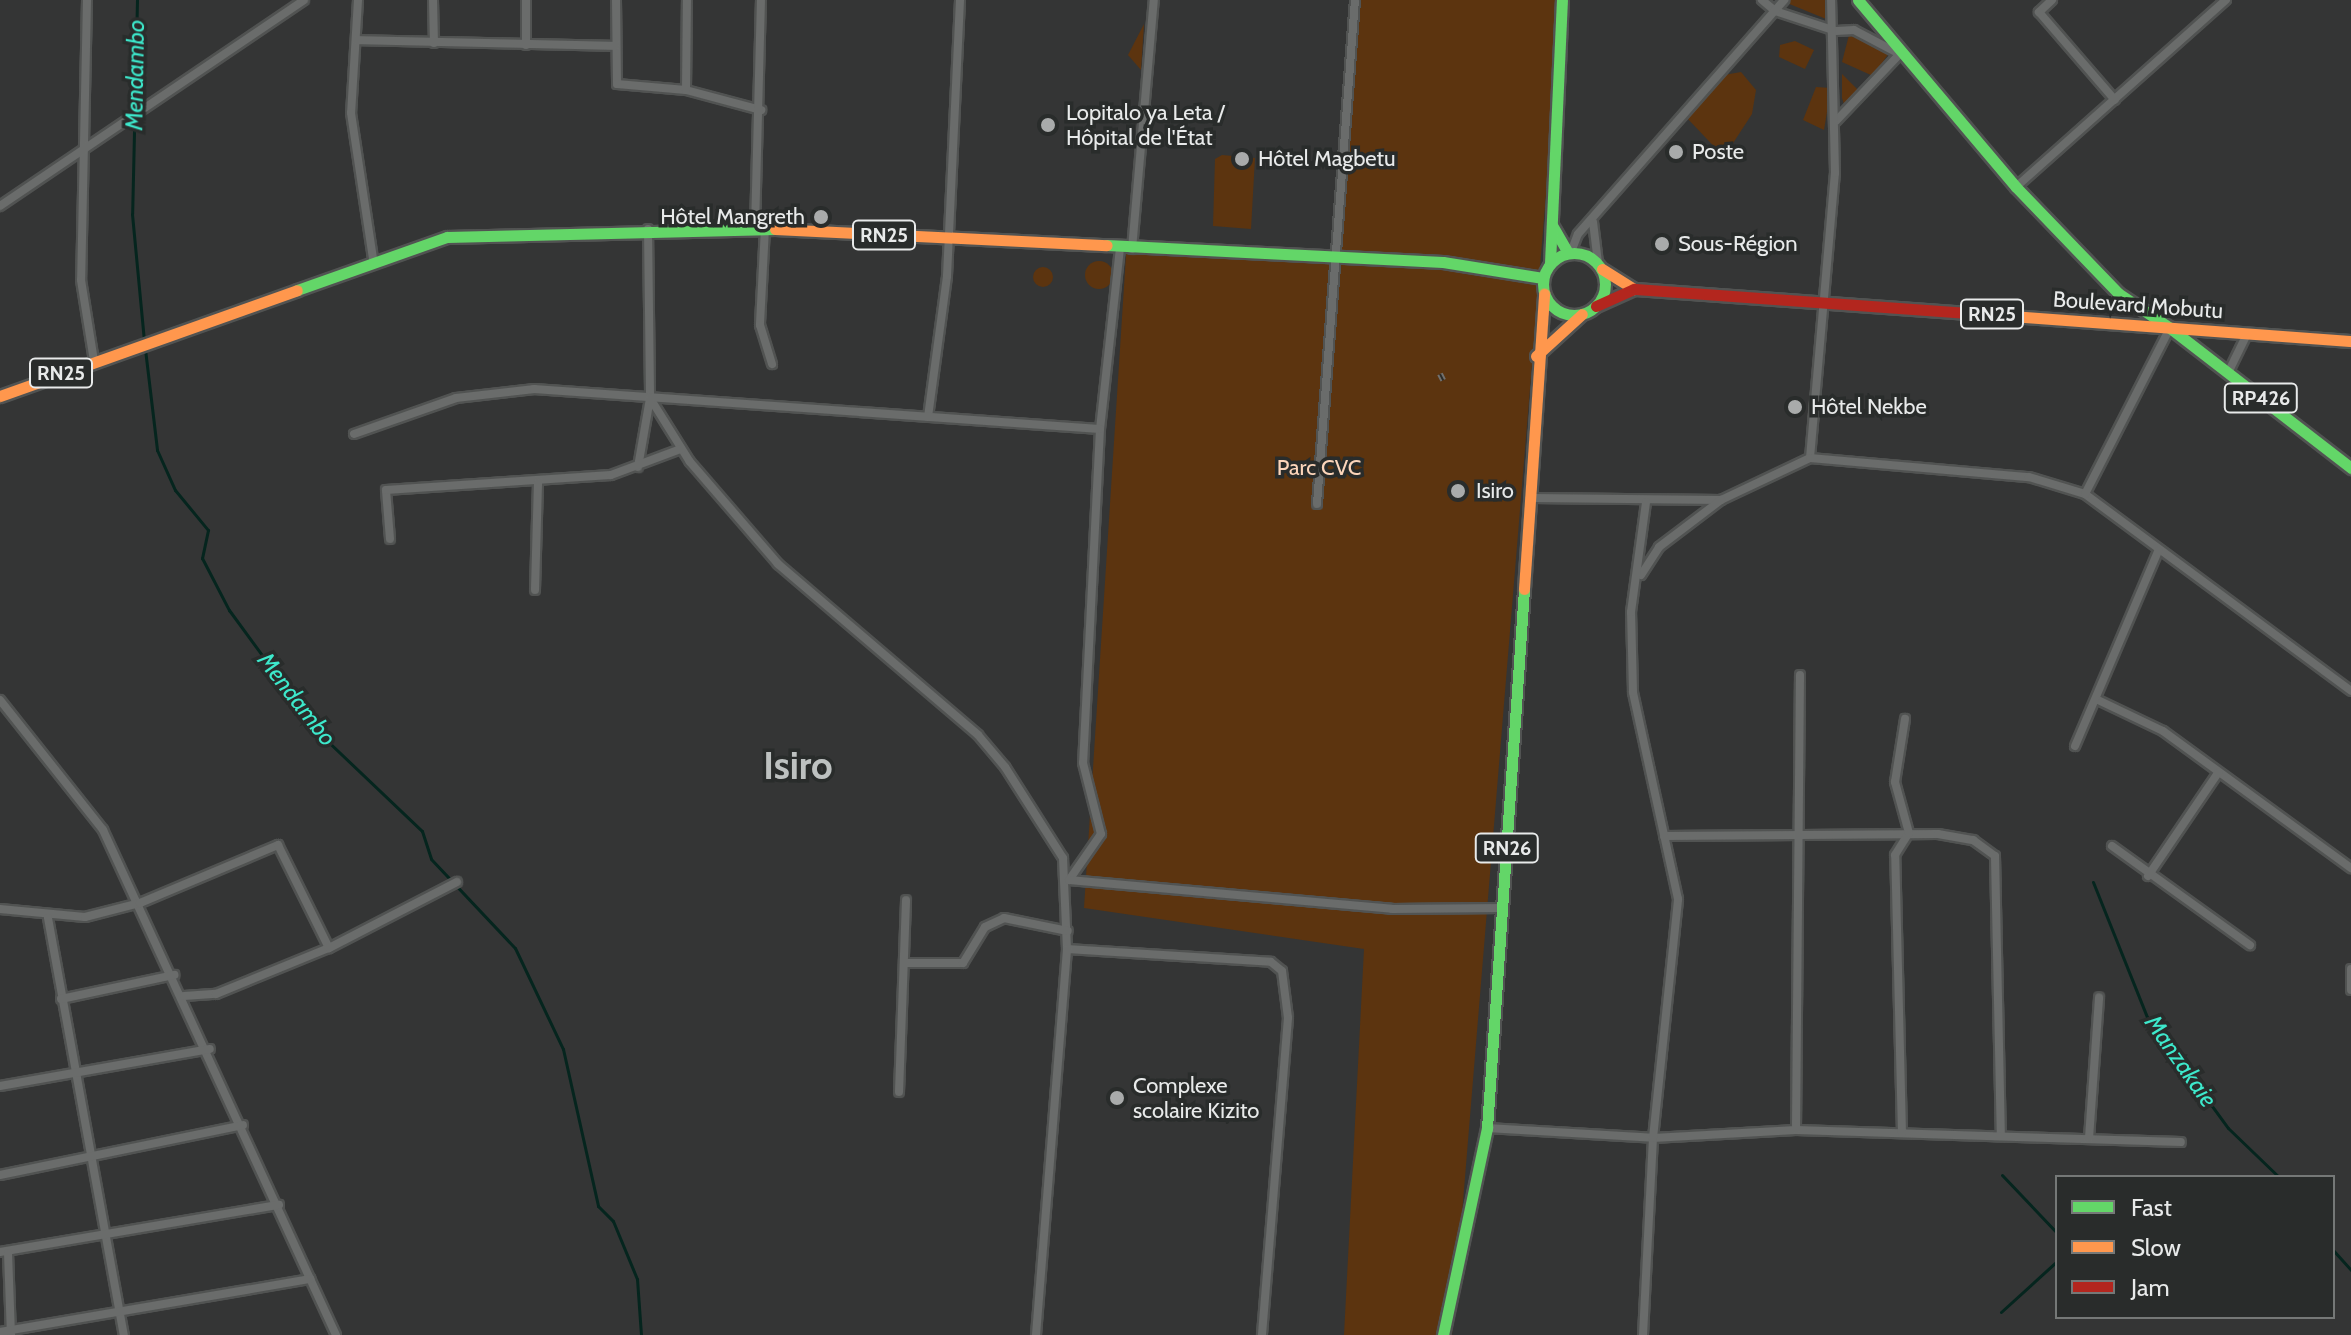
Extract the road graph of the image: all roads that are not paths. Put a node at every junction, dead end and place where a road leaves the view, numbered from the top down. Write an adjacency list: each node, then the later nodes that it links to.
1 (87, 0): 30 (street)
2 (304, 0): 30 (street)
3 (358, 0): 21 (street)
4 (433, 0): 22 (street)
5 (526, 0): 23 (street)
6 (616, 0): 24 (street)
7 (687, 0): 26 (street)
8 (761, 0): 28 (street)
9 (960, 0): 37 (street)
10 (1154, 0): 38 (street)
11 (1355, 0): 40 (street)
12 (1562, 0): 34 (main road)
13 (1762, 0): 19 (street)
14 (1784, 0): 19 (street)
15 (1831, 0): 20 (street)
16 (1858, 0): 25 (main road)
17 (2226, 0): 27 (street)
18 (2047, 2): 27 (street)
19 (1775, 11): 20 (street); 33 (street)
20 (1836, 31): 25 (street); 29 (street)
21 (356, 40): 22 (street); 41 (street)
22 (434, 43): 23 (street)
23 (526, 45): 24 (street)
24 (616, 46): 26 (street)
25 (1896, 53): 29 (street); 31 (main road)
26 (686, 90): 28 (street)
27 (2115, 100): 31 (street)
28 (761, 110): 35 (street)
29 (1836, 121): 47 (street)
30 (88, 148): 32 (street); 54 (street)
31 (2016, 187): 50 (main road)
32 (0, 206)
33 (1593, 222): 39 (street); 43 (street)
34 (1551, 224): 39 (main road); 42 (main road)
35 (760, 228): 36 (main road, RN25); 37 (main road, RN25); 55 (street)
36 (648, 229): 41 (main road, RN25); 58 (street)
37 (946, 239): 38 (main road, RN25); 59 (street)
38 (1126, 248): 40 (main road, RN25); 60 (street)
39 (1569, 252): 42 (main road); 43 (main road, RN25)
40 (1341, 257): 44 (main road, RN25); 71 (street)
41 (373, 259): 54 (main road, RN25)
42 (1550, 263): 44 (main road)
43 (1600, 266): 45 (main road, RN25); 48 (main road)
44 (1543, 278): 46 (main road)
45 (1634, 289): 47 (main road, Boulevard Mobutu / RN25); 48 (main road, RN25)
46 (1544, 294): 49 (main road); 53 (main road, RN26)
47 (1826, 301): 50 (main road, Boulevard Mobutu / RN25); 63 (street)
48 (1596, 306): 49 (main road, RN25)
49 (1582, 314): 53 (main road)
50 (2170, 328): 51 (main road, Boulevard Mobutu / RN25); 56 (main road, RP426); 67 (street)
51 (2247, 334): 52 (main road, Boulevard Mobutu / RN25); 56 (street)
52 (2351, 341)
53 (1536, 356): 68 (main road, RN26)
54 (94, 361): 57 (main road, RN25)
55 (772, 364)
56 (2228, 373): 65 (main road, RP426)
57 (0, 396)
58 (650, 398): 59 (street); 61 (street); 62 (street); 64 (street)
59 (928, 417): 60 (street)
60 (1100, 429): 89 (street)
61 (354, 434)
62 (681, 449): 64 (street); 89 (street)
63 (1810, 458): 67 (street); 69 (street)
64 (638, 467): 66 (street)
65 (2351, 468)
66 (538, 482): 72 (street); 75 (street)
67 (2085, 494): 73 (street)
68 (1532, 498): 70 (street); 93 (main road, RN26)
69 (1721, 500): 70 (street); 74 (street)
70 (1646, 502): 74 (street)
71 (1317, 504)
72 (390, 539)
73 (2158, 551): 77 (street); 79 (street)
74 (1638, 580): 85 (street)
75 (535, 590)
76 (1800, 675): 84 (street)
77 (2351, 691)
78 (0, 700): 92 (street)
79 (2098, 700): 81 (street); 82 (street)
80 (1905, 719): 83 (street)
81 (2075, 746)
82 (2218, 773): 87 (street); 88 (street)
83 (1909, 833): 84 (street); 114 (street); 115 (street)
84 (1794, 834): 85 (street); 113 (street)
85 (1664, 836): 116 (street)
86 (2112, 846): 88 (street)
87 (2351, 868)
88 (2148, 876): 97 (street)
89 (1069, 880): 93 (street); 96 (street)
90 (457, 882): 98 (street)
91 (906, 900): 100 (street)
92 (140, 903): 95 (street); 98 (street); 102 (street)
93 (1502, 908): 112 (main road, RN26)
94 (0, 909): 95 (street)
95 (48, 918): 106 (street)
96 (1068, 931): 99 (street); 100 (street)
97 (2250, 945)
98 (329, 948): 104 (street)
99 (1067, 949): 130 (street); 131 (street)
100 (905, 963): 110 (street)
101 (2351, 969): 103 (street)
102 (174, 975): 104 (street); 106 (street)
103 (2351, 990)
104 (184, 996): 107 (street)
105 (2099, 997): 117 (street)
106 (61, 999): 108 (street)
107 (210, 1049): 108 (street); 111 (street)
108 (78, 1074): 109 (street); 119 (street)
109 (0, 1086)
110 (899, 1092)
111 (243, 1125): 119 (street); 121 (street)
112 (1487, 1128): 116 (street); 132 (main road, RN26)
113 (1796, 1130): 114 (street); 116 (street)
114 (1902, 1133): 115 (street)
115 (2001, 1135): 117 (street)
116 (1653, 1138): 133 (street)
117 (2089, 1138): 118 (street)
118 (2181, 1142)
119 (91, 1157): 120 (street); 122 (street)
120 (0, 1175)
121 (279, 1205): 122 (street); 124 (street)
122 (106, 1239): 123 (street); 125 (street)
123 (4, 1252): 127 (street)
124 (311, 1279): 125 (street); 129 (street)
125 (119, 1314): 127 (street); 128 (street)
126 (0, 1332): 127 (street)
127 (11, 1334)
128 (124, 1335)
129 (336, 1335)
130 (1036, 1335)
131 (1262, 1335)
132 (1443, 1335)
133 (1643, 1335)

